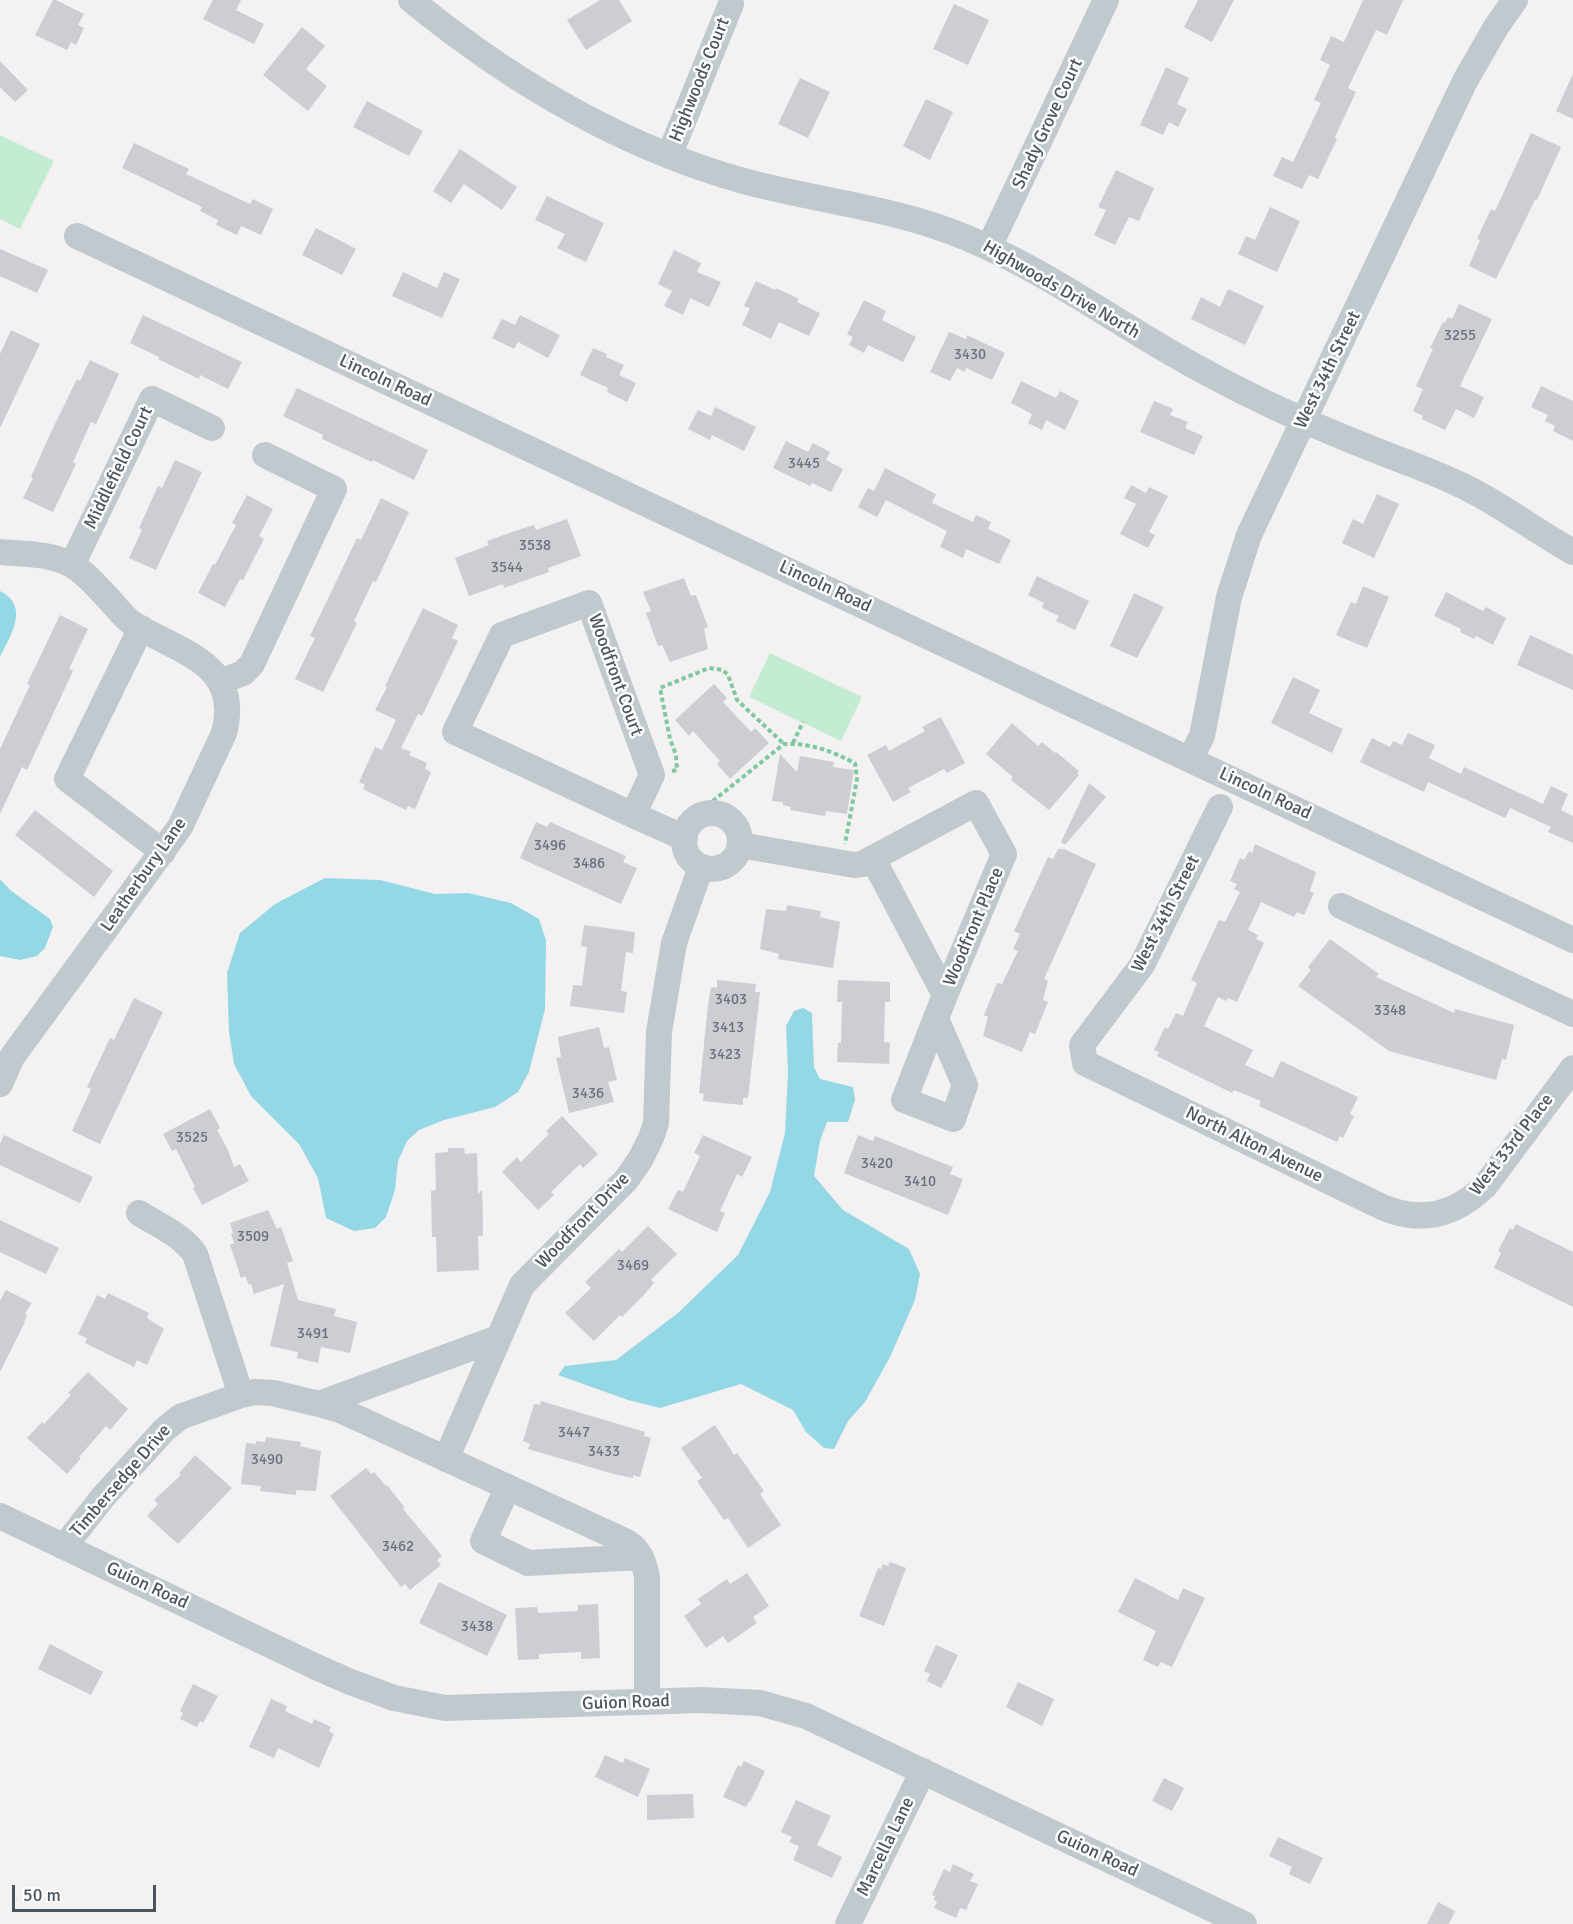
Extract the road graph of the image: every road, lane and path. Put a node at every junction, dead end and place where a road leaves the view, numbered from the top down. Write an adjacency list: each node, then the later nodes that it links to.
1 (411, 0): 5 (street, Highwoods Drive North)
2 (1106, 0): 7 (street, Shady Grove Court)
3 (1515, 0): 8 (street, West 34th Street)
4 (731, 4): 5 (street, Highwoods Court)
5 (669, 156): 7 (street, Highwoods Drive North)
6 (77, 236): 19 (street, Lincoln Road)
7 (989, 247): 8 (street, Highwoods Drive North)
8 (1304, 420): 12 (street, Highwoods Drive North); 19 (street, West 34th Street)
9 (212, 428): 13 (street, Middlefield Court)
10 (265, 455): 15 (street)
11 (0, 552): 13 (street)
12 (1573, 552)
13 (72, 565): 14 (street)
14 (141, 628): 15 (street); 26 (street)
15 (220, 682): 26 (street, Leatherbury Lane)
16 (803, 723): 17 (path)
17 (793, 743): 18 (path); 28 (path)
18 (784, 744): 20 (path); 22 (path)
19 (1190, 759): 31 (street, Lincoln Road)
20 (651, 776): 23 (street); 23 (street, Woodfront Court)
21 (1220, 807): 35 (street, West 34th Street)
22 (707, 814): 24 (street); 25 (street)
23 (633, 815): 24 (street, Woodfront Court)
24 (685, 838): 29 (street)
25 (740, 845): 28 (street, Woodfront Place); 29 (street)
26 (163, 852): 37 (street, Leatherbury Lane)
27 (873, 859): 28 (street, Woodfront Place); 32 (street, Woodfront Place); 32 (street, Woodfront Place)
28 (841, 862)
29 (701, 867): 40 (street, Woodfront Drive)
30 (1341, 906): 33 (street)
31 (1573, 940)
32 (945, 996): 34 (street, Woodfront Place)
33 (1573, 1014)
34 (936, 1019): 34 (street, Woodfront Place)
35 (1082, 1045): 39 (street, North Alton Avenue)
36 (1573, 1068): 39 (street, West 33rd Place)
37 (2, 1072)
38 (138, 1212): 41 (street)
39 (1443, 1212)
40 (498, 1338): 42 (street); 43 (street, Woodfront Drive)
41 (241, 1395): 42 (street, Timbersedge Drive); 46 (street, Timbersedge Drive)
42 (319, 1404): 43 (street, Timbersedge Drive)
43 (446, 1459): 44 (street, Timbersedge Drive)
44 (508, 1487): 47 (street, Timbersedge Drive); 47 (street)
45 (0, 1516): 46 (street, Guion Road)
46 (64, 1546): 48 (street, Guion Road)
47 (641, 1557): 48 (street)
48 (647, 1702): 49 (street, Guion Road)
49 (923, 1771): 50 (street, Marcella Lane); 51 (street, Guion Road)
50 (848, 1924)
51 (1244, 1924)

